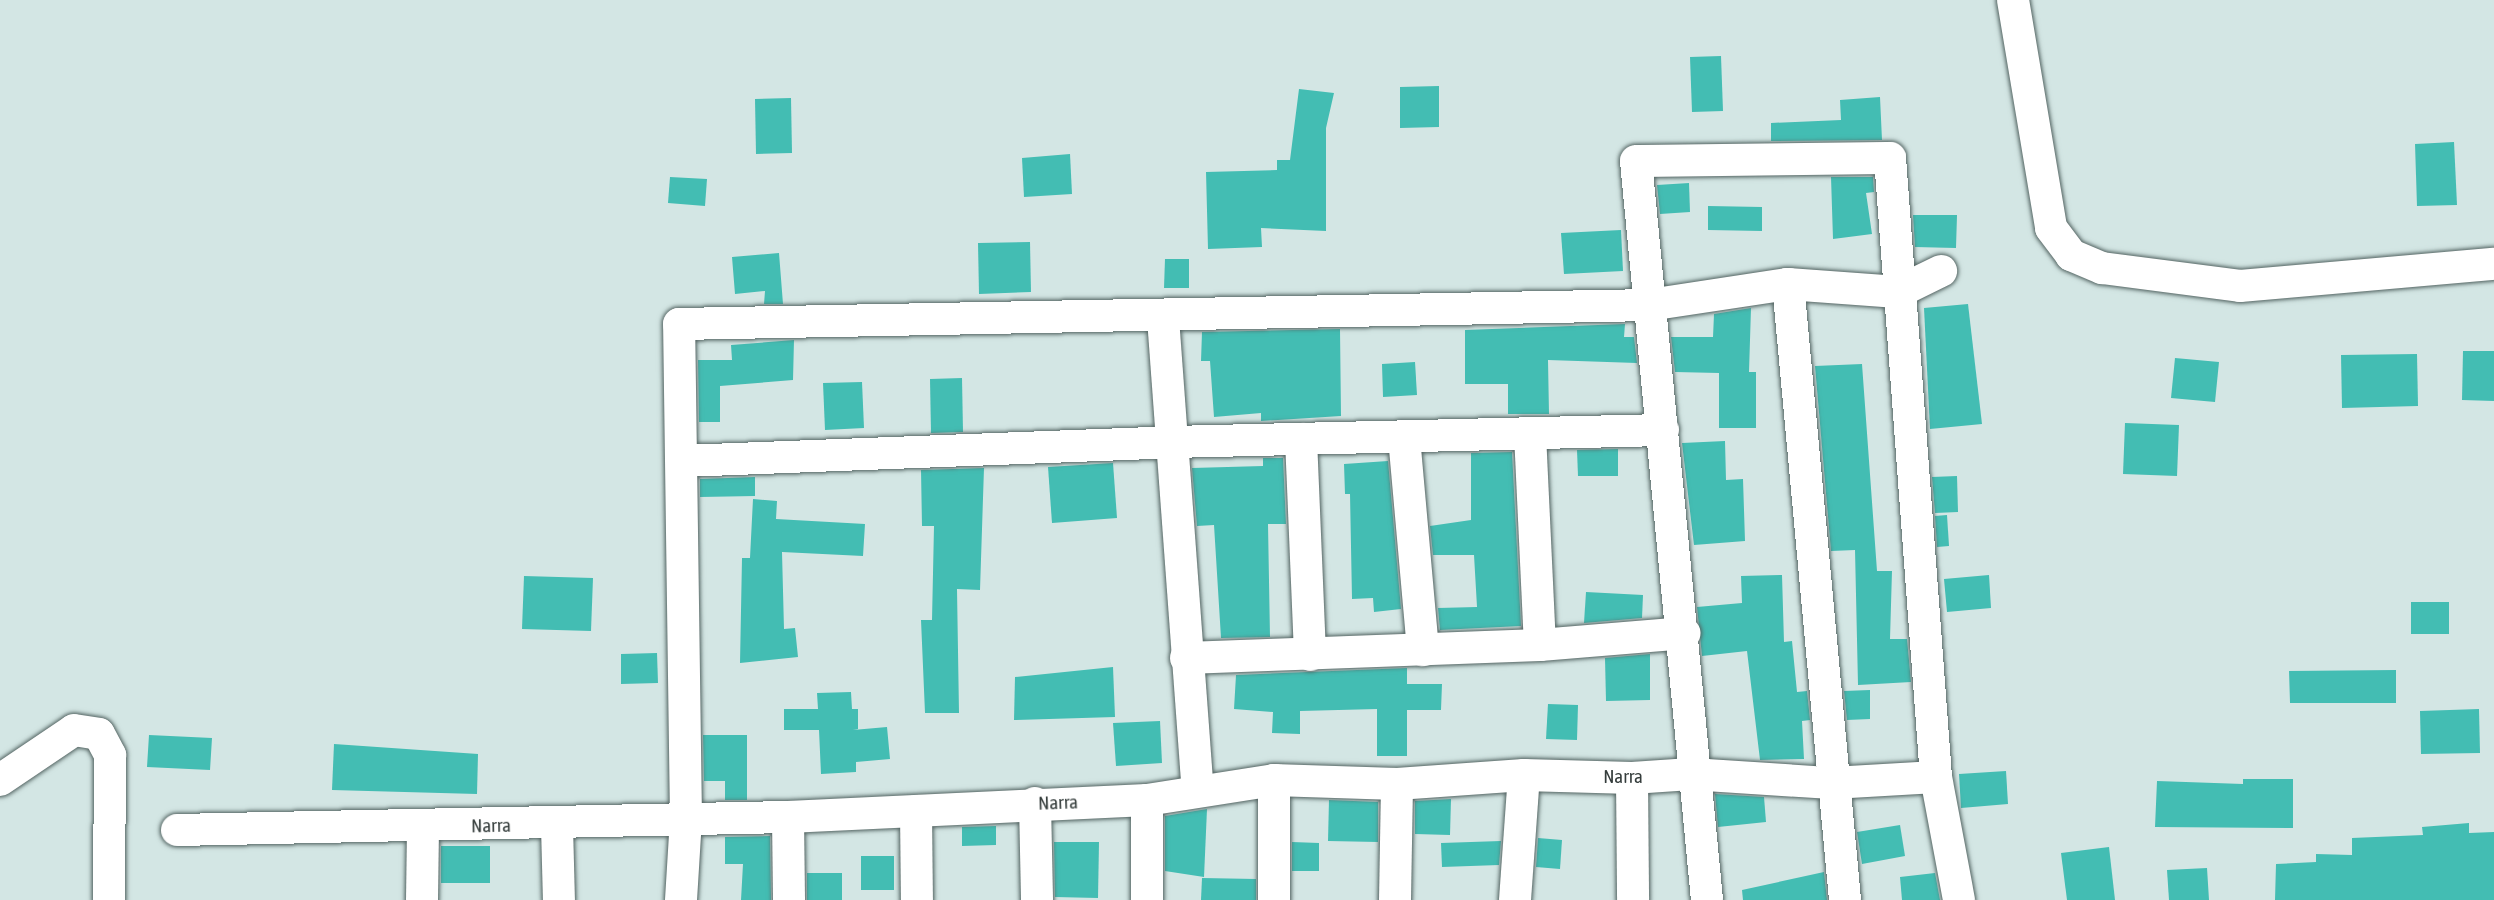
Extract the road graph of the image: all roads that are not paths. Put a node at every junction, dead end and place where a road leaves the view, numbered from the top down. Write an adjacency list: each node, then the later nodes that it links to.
1 (2013, 0): 2 (street)
2 (2494, 264)
3 (1941, 271): 5 (street)
4 (1788, 284): 5 (street); 6 (street); 25 (street)
5 (1898, 292): 6 (street); 21 (street)
6 (1649, 305): 7 (street); 8 (street)
7 (1163, 318): 12 (street); 13 (street)
8 (1663, 430): 9 (street); 14 (street)
9 (1530, 434): 10 (street); 15 (street)
10 (1404, 437): 11 (street); 16 (street)
11 (1301, 439): 12 (street); 17 (street)
12 (1172, 442): 13 (street); 18 (street)
13 (683, 461): 32 (street)
14 (1685, 633): 15 (street); 19 (street)
15 (1540, 645): 16 (street)
16 (1423, 650): 17 (street)
17 (1310, 655): 18 (street)
18 (1186, 658): 27 (street)
19 (1691, 774): 22 (street, Narra); 25 (street, Narra); 48 (street)
20 (1524, 775): 22 (street, Narra); 26 (street, Narra); 46 (street)
21 (1936, 777): 25 (street, Narra); 50 (street)
22 (1632, 778): 47 (street)
23 (0, 780): 36 (street)
24 (1274, 780): 26 (street, Narra); 27 (street, Narra); 44 (street)
25 (1832, 783): 49 (street)
26 (1397, 784): 45 (street)
27 (1198, 791): 28 (street, Narra)
28 (1147, 800): 29 (street, Narra); 43 (street)
29 (1035, 803): 30 (street, Narra); 42 (street)
30 (916, 811): 31 (street, Narra); 41 (street)
31 (788, 817): 32 (street, Narra); 40 (street)
32 (686, 820): 33 (street, Narra); 39 (street)
33 (557, 826): 34 (street, Narra); 38 (street)
34 (423, 827): 35 (street, Narra); 37 (street)
35 (177, 830)
36 (108, 900)
37 (422, 900)
38 (559, 900)
39 (681, 900)
40 (789, 900)
41 (917, 900)
42 (1037, 900)
43 (1147, 900)
44 (1274, 900)
45 (1395, 900)
46 (1515, 900)
47 (1633, 900)
48 (1707, 900)
49 (1844, 900)
50 (1959, 900)

